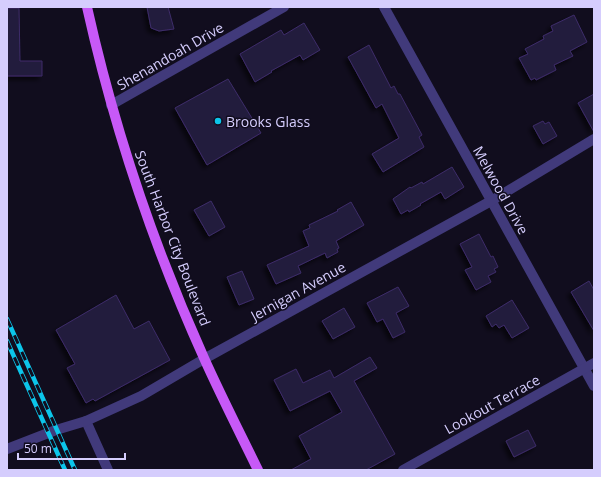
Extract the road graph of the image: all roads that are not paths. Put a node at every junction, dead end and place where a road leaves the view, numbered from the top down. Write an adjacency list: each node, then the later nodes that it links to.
1 (87, 7): 4 (main road, South Harbor City Boulevard)
2 (284, 7): 4 (street, Shenandoah Drive)
3 (384, 7): 6 (street, Melwood Drive)
4 (111, 105): 7 (main road, South Harbor City Boulevard)
5 (594, 139): 6 (street, Jernigan Avenue)
6 (491, 201): 7 (street, Jernigan Avenue); 9 (street, Melwood Drive)
7 (204, 359): 11 (street, Jernigan Avenue); 14 (main road, South Harbor City Boulevard)
8 (594, 363): 9 (street, Lookout Terrace)
9 (584, 368): 10 (street, Melwood Drive); 15 (street, Lookout Terrace)
10 (594, 386)
11 (86, 420): 12 (street, Jernigan Avenue); 13 (street)
12 (7, 449)
13 (108, 470)
14 (258, 470)
15 (403, 470)

